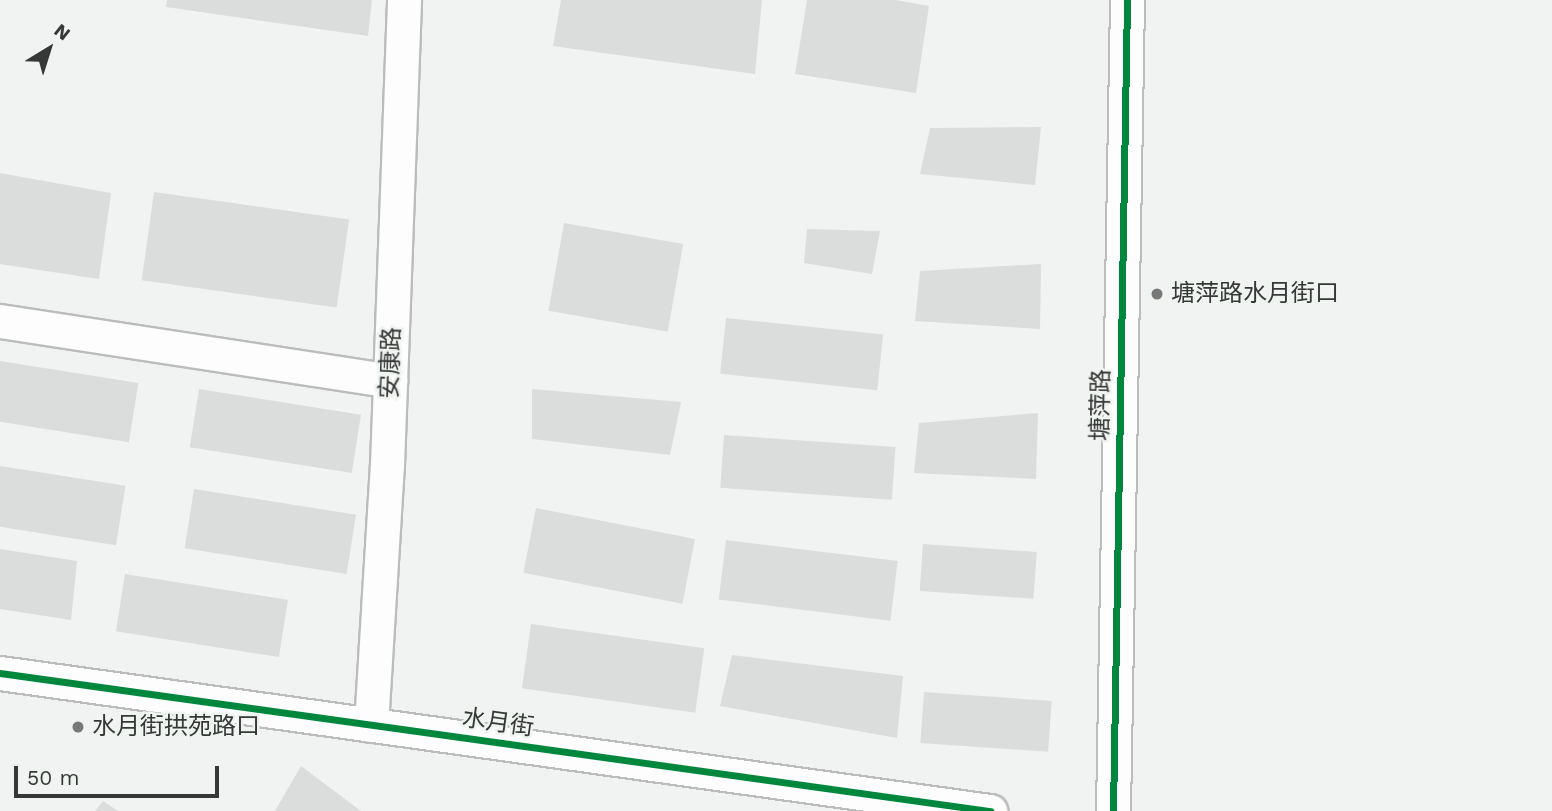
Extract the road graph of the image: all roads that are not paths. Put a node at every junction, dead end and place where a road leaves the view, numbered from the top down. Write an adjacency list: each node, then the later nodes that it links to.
1 (404, 0): 4 (street, 安康路)
2 (1127, 0): 8 (street, 塘萍路)
3 (0, 321): 4 (street)
4 (390, 381): 6 (street, 安康路)
5 (0, 673): 6 (street, 水月街)
6 (372, 725): 7 (street, 水月街)
7 (990, 811)
8 (1113, 811)

